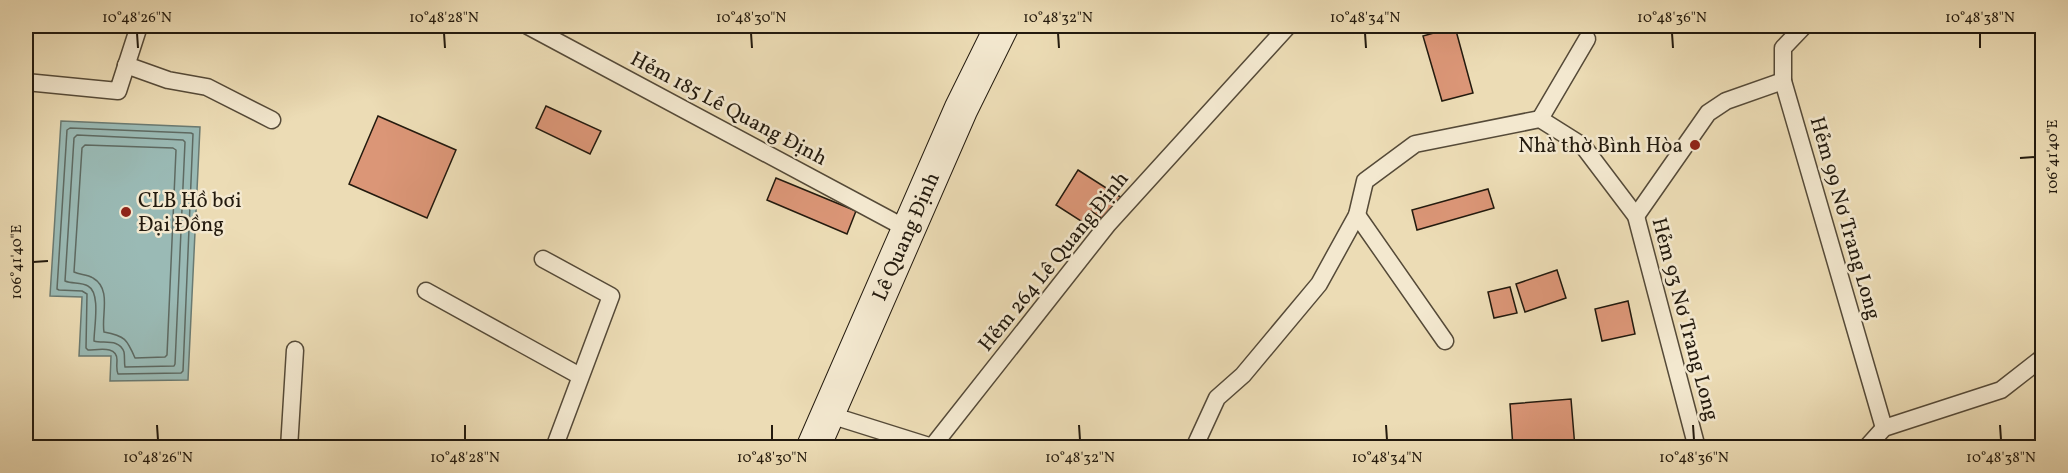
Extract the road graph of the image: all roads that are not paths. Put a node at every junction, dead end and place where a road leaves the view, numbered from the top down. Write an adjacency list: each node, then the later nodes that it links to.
1 (139, 26): 7 (lane)
2 (528, 26): 14 (lane, Hẻm 185 Lê Quang Định)
3 (1002, 26): 14 (main road, Lê Quang Định)
4 (1288, 26): 21 (lane, Hẻm 264 Lê Quang Định)
5 (1804, 26): 8 (lane, Hẻm 99 Nơ Trang Long)
6 (1587, 39): 10 (lane)
7 (126, 65): 9 (lane); 11 (lane)
8 (1783, 81): 13 (lane); 22 (lane, Hẻm 99 Nơ Trang Long)
9 (26, 82)
10 (1540, 119): 12 (lane); 13 (lane, Hẻm 93 Nơ Trang Long)
11 (272, 120)
12 (1357, 214): 17 (lane); 26 (lane)
13 (1636, 216): 27 (lane, Hẻm 93 Nơ Trang Long)
14 (909, 230): 21 (main road, Lê Quang Định)
15 (543, 259): 20 (lane)
16 (426, 291): 20 (lane)
17 (1445, 341)
18 (295, 350): 23 (lane)
19 (2043, 358): 22 (lane)
20 (580, 376): 24 (lane)
21 (827, 414): 25 (main road, Lê Quang Định)
22 (1884, 428): 28 (lane)
23 (289, 447)
24 (554, 447)
25 (813, 447)
26 (1194, 447)
27 (1697, 447)
28 (1866, 447)

